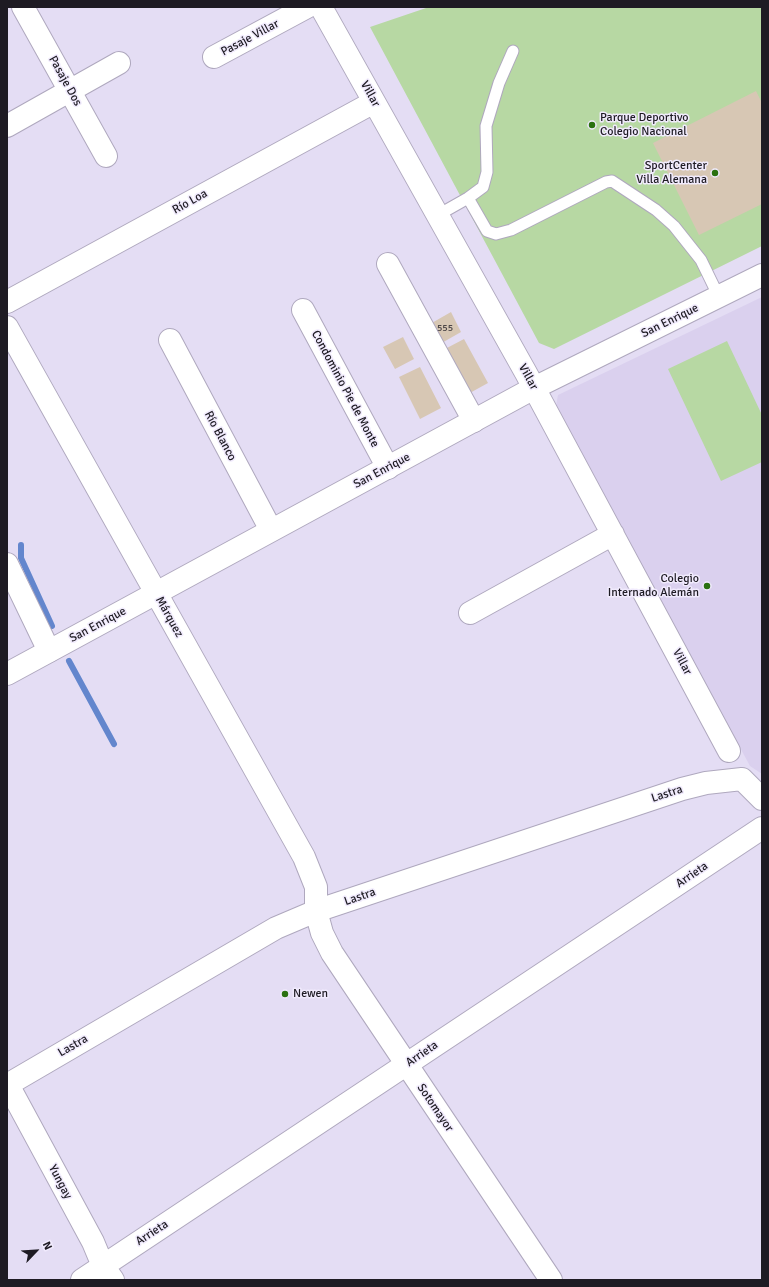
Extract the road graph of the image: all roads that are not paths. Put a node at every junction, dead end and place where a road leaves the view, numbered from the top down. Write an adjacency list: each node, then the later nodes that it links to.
1 (23, 7): 7 (street, Pasaje Dos)
2 (307, 7): 5 (street, Pasaje Villar)
3 (321, 7): 8 (street, Villar)
4 (513, 51): 11 (lane)
5 (214, 57)
6 (119, 63): 7 (street)
7 (70, 90): 9 (street); 10 (street, Pasaje Dos)
8 (374, 102): 12 (street, Villar); 16 (street, Río Loa)
9 (7, 126)
10 (106, 156)
11 (468, 198): 12 (lane); 15 (lane)
12 (438, 216): 20 (street, Villar)
13 (388, 264): 21 (street)
14 (762, 275): 15 (street, San Enrique)
15 (719, 297): 20 (street, San Enrique)
16 (7, 302)
17 (303, 310): 22 (street, Condominio Pie de Monte)
18 (7, 327): 26 (street, Márquez)
19 (170, 340): 23 (street, Río Blanco)
20 (534, 388): 21 (street, San Enrique); 24 (street, Villar)
21 (474, 421): 22 (street, San Enrique)
22 (388, 468): 23 (street, San Enrique)
23 (271, 530): 26 (street, San Enrique)
24 (613, 534): 27 (street); 30 (street, Villar)
25 (7, 564): 28 (street)
26 (156, 595): 28 (street, San Enrique); 33 (street, Márquez)
27 (470, 613)
28 (49, 651): 29 (street, San Enrique)
29 (7, 674)
30 (730, 751)
31 (762, 799): 33 (street, Lastra)
32 (762, 828): 34 (street, Arrieta)
33 (316, 911): 34 (street, Sotomayor); 35 (street, Lastra)
34 (407, 1065): 36 (street, Arrieta); 38 (street, Sotomayor)
35 (7, 1084): 36 (street, Yungay)
36 (108, 1273): 37 (street, Arrieta)
37 (82, 1280)
38 (551, 1280)

